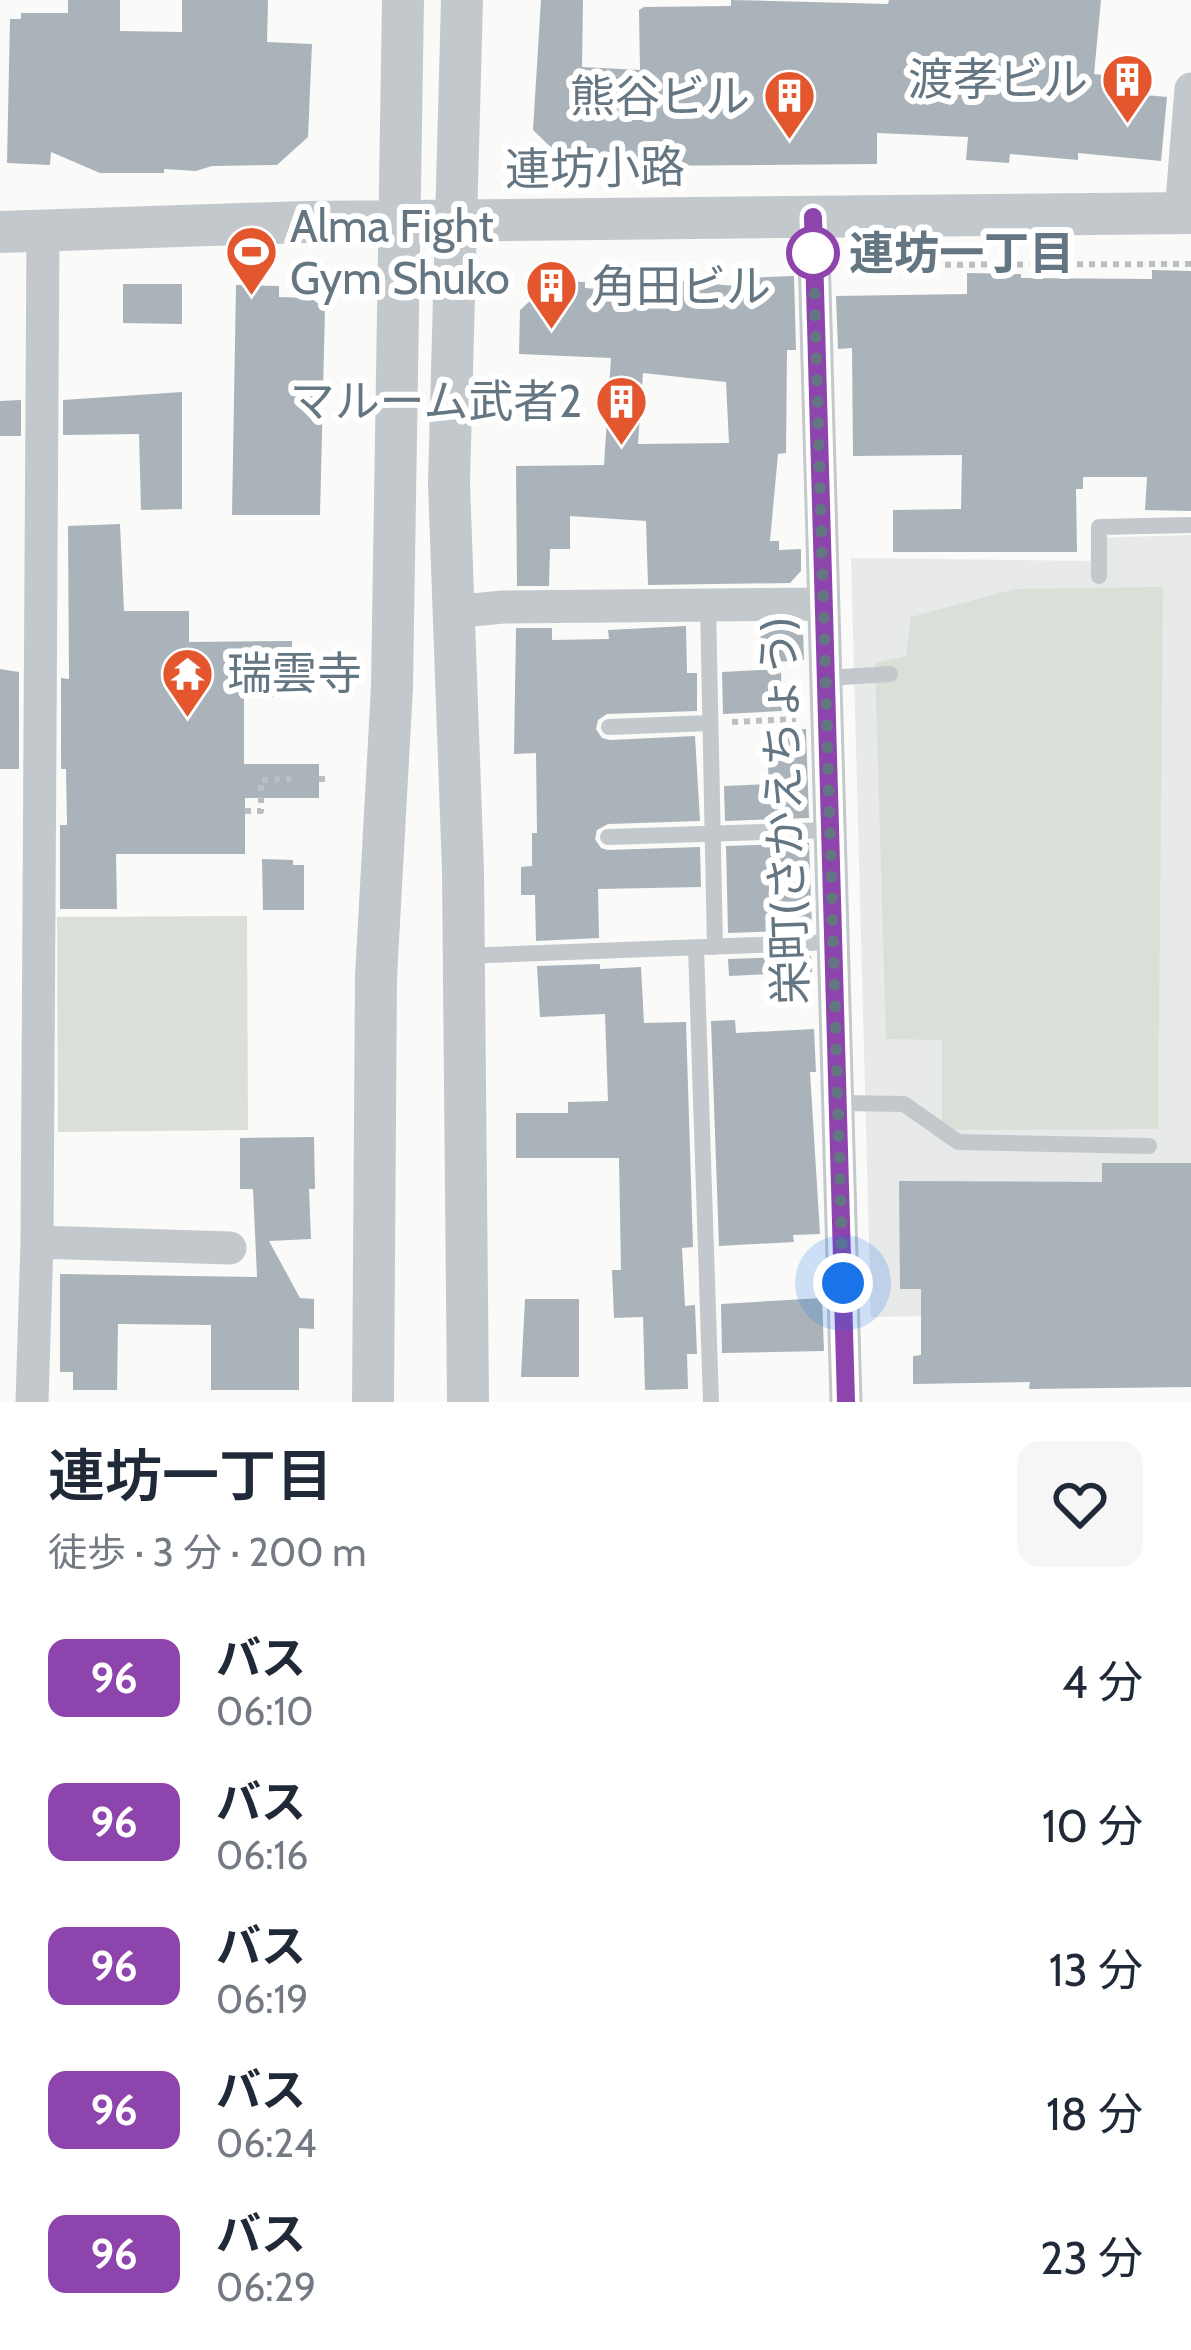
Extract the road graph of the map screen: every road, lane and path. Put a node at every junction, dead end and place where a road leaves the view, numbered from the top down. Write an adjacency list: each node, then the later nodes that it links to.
1 (403, 0): 7 (street)
2 (461, 0): 6 (street)
3 (1191, 88): 4 (street)
4 (1186, 213): 5 (street, 連坊小路)
5 (813, 217): 6 (street, 連坊小路); 14 (street, 栄町(さかえちょう))
6 (455, 220): 7 (street, 連坊小路); 16 (street)
7 (397, 221): 8 (street, 連坊小路); 35 (street)
8 (43, 231): 9 (street, 連坊小路); 32 (street)
9 (0, 232)
10 (1191, 264): 11 (path)
11 (827, 266)
12 (1191, 525): 13 (lane)
13 (1099, 576)
14 (823, 604): 15 (street); 18 (street, 栄町(さかえちょう))
15 (708, 605): 16 (street); 20 (lane)
16 (452, 611): 29 (street)
17 (890, 674): 18 (lane)
18 (826, 677): 19 (street, 栄町(さかえちょう))
19 (828, 718): 20 (path); 24 (street, 栄町(さかえちょう))
20 (710, 723): 21 (lane); 25 (lane)
21 (609, 727)
22 (291, 779): 23 (path)
23 (245, 811)
24 (831, 830): 25 (lane); 27 (street, 栄町(さかえちょう))
25 (713, 833): 26 (lane); 28 (lane)
26 (608, 837)
27 (834, 942): 28 (lane); 30 (street, 栄町(さかえちょう))
28 (706, 948): 29 (lane); 37 (lane)
29 (464, 956): 36 (street)
30 (839, 1103): 31 (lane); 38 (street, 栄町(さかえちょう))
31 (1149, 1146)
32 (37, 1242): 33 (street); 34 (street)
33 (230, 1248)
34 (32, 1402)
35 (373, 1402)
36 (468, 1402)
37 (711, 1402)
38 (846, 1402)

